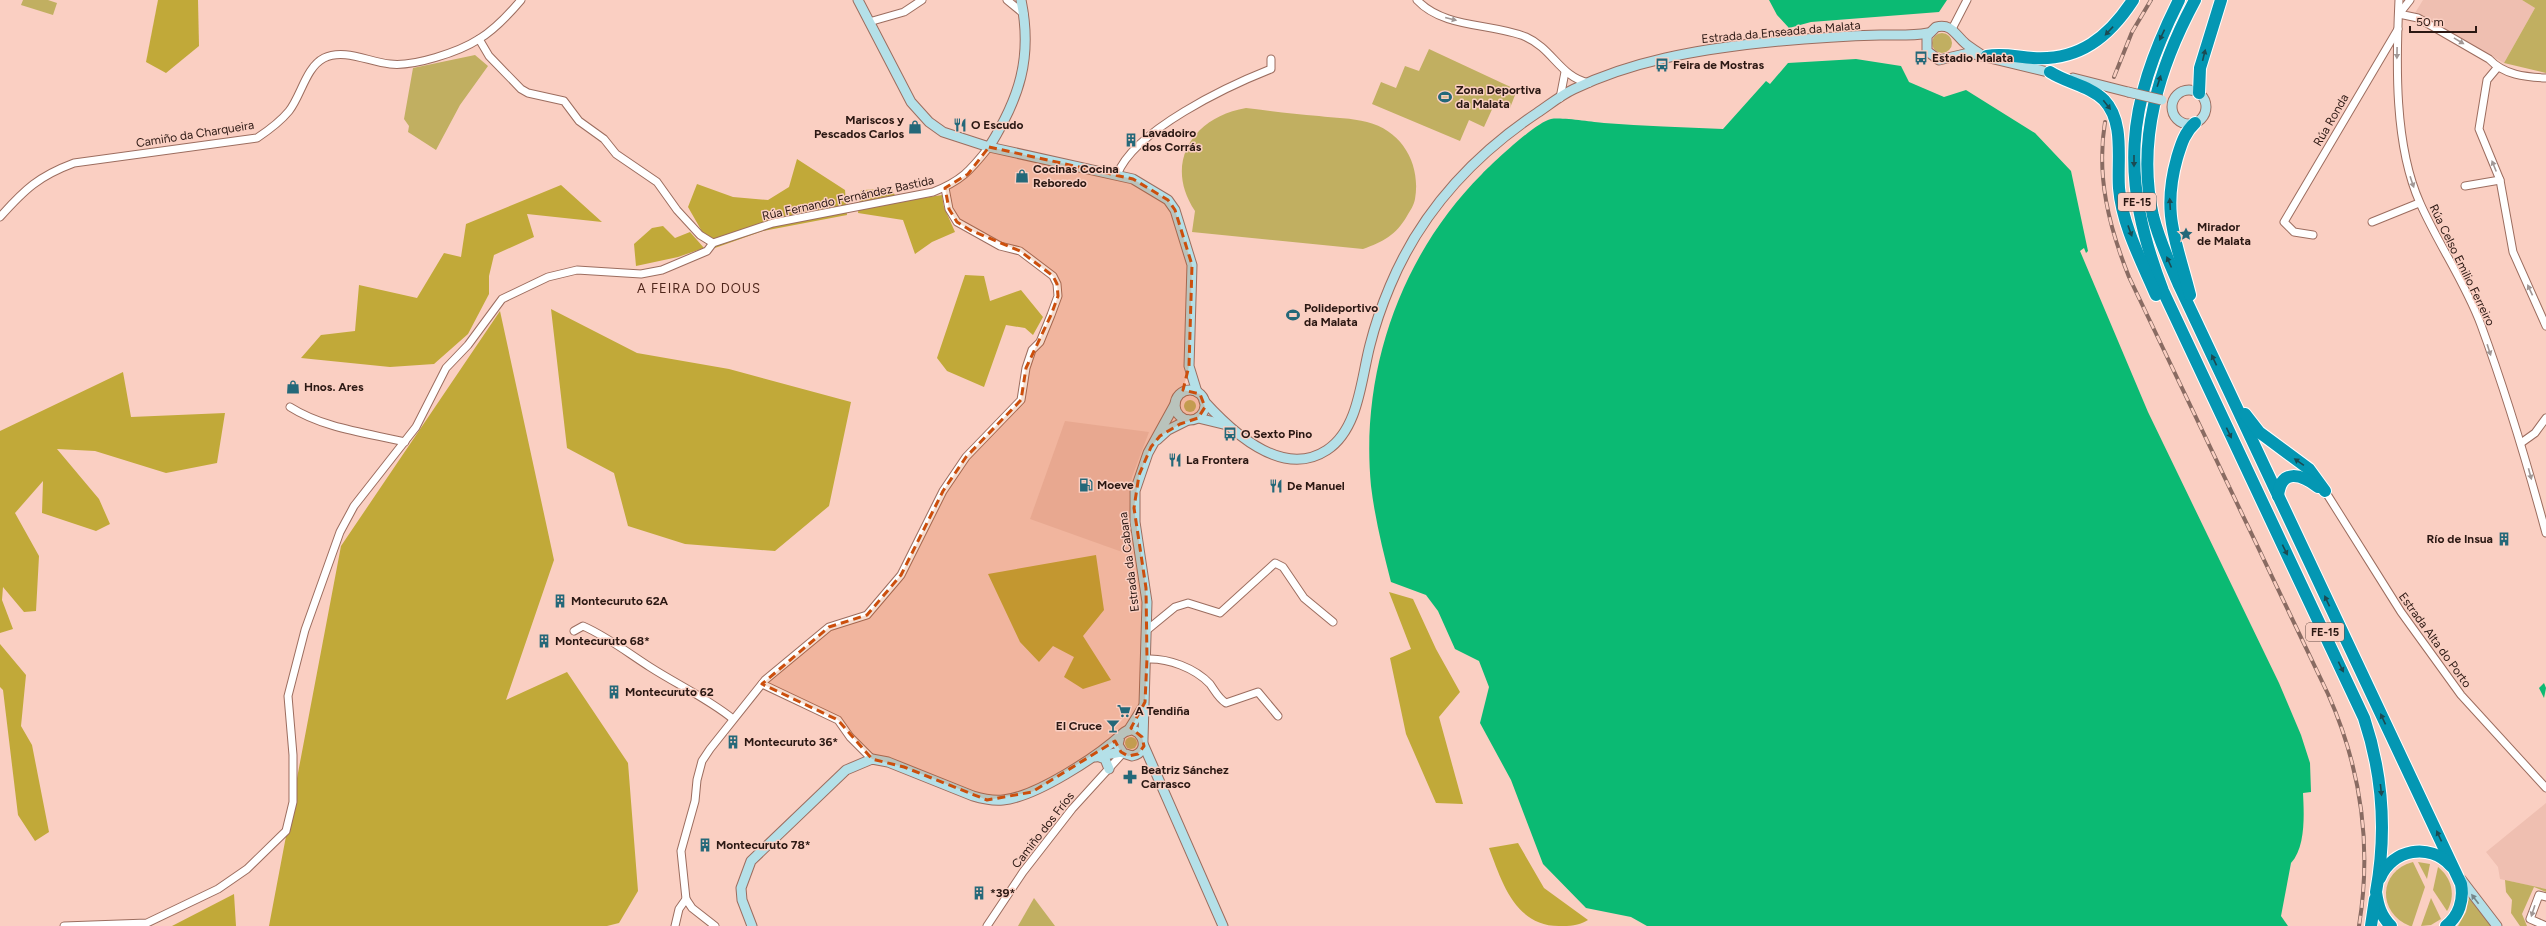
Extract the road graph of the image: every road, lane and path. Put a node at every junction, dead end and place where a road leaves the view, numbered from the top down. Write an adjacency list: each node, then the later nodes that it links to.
1 (521, 0): 22 (street, Camiño da Charqueira)
2 (858, 0): 16 (main road)
3 (922, 0): 16 (street)
4 (1007, 0): 14 (street)
5 (1021, 0): 14 (main road)
6 (1418, 0): 28 (street, one-way to 28)
7 (1966, 0): 17 (street)
8 (2133, 0): 25 (highway, one-way to 25)
9 (2179, 0): 52 (highway, FE-15, one-way to 52)
10 (2194, 0): 46 (highway, FE-15, one-way to 10)
11 (2221, 0): 32 (highway, one-way to 11)
12 (2399, 0): 15 (street, Rúa Celso Emilio Ferreiro)
13 (2410, 0): 15 (street)
14 (1024, 14): 36 (main road)
15 (2398, 14): 18 (street, Rúa Celso Emilio Ferreiro); 27 (street, one-way to 27)
16 (869, 22): 36 (main road)
17 (1952, 29): 19 (main road); 21 (main road)
18 (2398, 29): 41 (street, Rúa Celso Emilio Ferreiro, one-way to 41); 44 (street, Rúa Ronda)
19 (1928, 33): 20 (main road, Estrada da Enseada da Malata); 23 (main road)
20 (1905, 36): 23 (main road); 31 (main road, Estrada da Enseada da Malata)
21 (1958, 37): 24 (main road); 25 (main road)
22 (479, 39): 42 (street, Camiño da Charqueira); 45 (street)
23 (1927, 51): 24 (main road)
24 (1953, 56): 25 (main road)
25 (1984, 56): 29 (main road)
26 (1271, 59): 37 (street)
27 (2497, 68): 30 (street); 38 (street, one-way to 27)
28 (1565, 72): 31 (street); 33 (street)
29 (2050, 72): 34 (main road, bridge); 52 (highway, one-way to 52)
30 (2546, 78)
31 (1589, 83): 33 (main road, Estrada da Enseada da Malata)
32 (2199, 94): 34 (main road); 35 (main road)
33 (1560, 98): 59 (main road, Estrada da Enseada da Malata)
34 (2173, 103): 35 (main road)
35 (2194, 123): 46 (highway, one-way to 35)
36 (989, 148): 37 (main road); 40 (street, Rúa Fernando Fernández Bastida)
37 (1117, 175): 48 (main road)
38 (2500, 180): 39 (street); 47 (street, one-way to 38)
39 (2465, 186)
40 (945, 188): 45 (street, Rúa Fernando Fernández Bastida); 70 (street)
41 (2419, 203): 43 (street); 61 (street, Rúa Celso Emilio Ferreiro, one-way to 61)
42 (0, 217)
43 (2372, 222)
44 (2313, 235)
45 (713, 243): 60 (street, Rúa Fernando Fernández Bastida)
46 (2197, 323): 51 (highway, FE-15, one-way to 46)
47 (2546, 326)
48 (1189, 366): 49 (main road); 50 (main road)
49 (1197, 392): 50 (main road); 53 (main road)
50 (1180, 394): 54 (main road)
51 (2231, 395): 63 (highway, one-way to 51); 64 (highway, FE-15)
52 (2213, 397): 84 (highway, FE-15, one-way to 84)
53 (1204, 401): 56 (main road); 59 (main road, Estrada da Enseada da Malata)
54 (1175, 404): 58 (main road); 62 (main road, Estrada da Cabana)
55 (290, 407): 60 (street)
56 (1198, 418): 58 (main road); 59 (main road, Estrada da Enseada da Malata)
57 (2546, 418): 61 (street)
58 (1188, 420): 62 (main road, Estrada da Cabana)
59 (1235, 429)
60 (405, 442): 87 (street, Rúa Fernando Fernández Bastida)
61 (2521, 443): 65 (street, Rúa Celso Emilio Ferreiro, one-way to 65)
62 (1151, 447): 67 (main road, Estrada da Cabana)
63 (2325, 491): 64 (highway); 82 (street, Estrada Alta do Porto)
64 (2278, 496): 83 (highway, FE-15, one-way to 64)
65 (2546, 533)
66 (1333, 622): 67 (street)
67 (1147, 630): 69 (main road, Estrada da Cabana)
68 (574, 631): 73 (street)
69 (1147, 659): 71 (main road, Estrada da Cabana); 72 (street)
70 (762, 684): 73 (street); 79 (street)
71 (1145, 702): 74 (main road, Estrada da Cabana); 75 (main road, Estrada da Cabana)
72 (1278, 716)
73 (733, 719): 86 (street)
74 (1124, 733): 75 (main road); 76 (main road); 78 (main road, Estrada da Cabana)
75 (1144, 743): 77 (main road); 81 (main road, Estrada da Cabana)
76 (1122, 752): 77 (main road); 78 (main road); 80 (street, Camiño dos Fríos)
77 (1132, 756): 81 (main road)
78 (1092, 757): 79 (main road, Estrada da Cabana); 80 (main road)
79 (872, 759): 90 (main road)
80 (1109, 768): 91 (street, Camiño dos Fríos)
81 (1152, 770): 92 (main road, Estrada da Cabana)
82 (2546, 788)
83 (2456, 872): 84 (highway); 95 (highway); 96 (main road, one-way to 83)
84 (2377, 887): 93 (highway); 94 (highway)
85 (2546, 897): 97 (street, one-way to 97)
86 (686, 899): 88 (street); 89 (street)
87 (64, 926)
88 (676, 926)
89 (715, 926)
90 (752, 926)
91 (987, 926)
92 (1223, 926)
93 (2371, 926)
94 (2391, 926)
95 (2446, 926)
96 (2497, 926)
97 (2546, 926)

